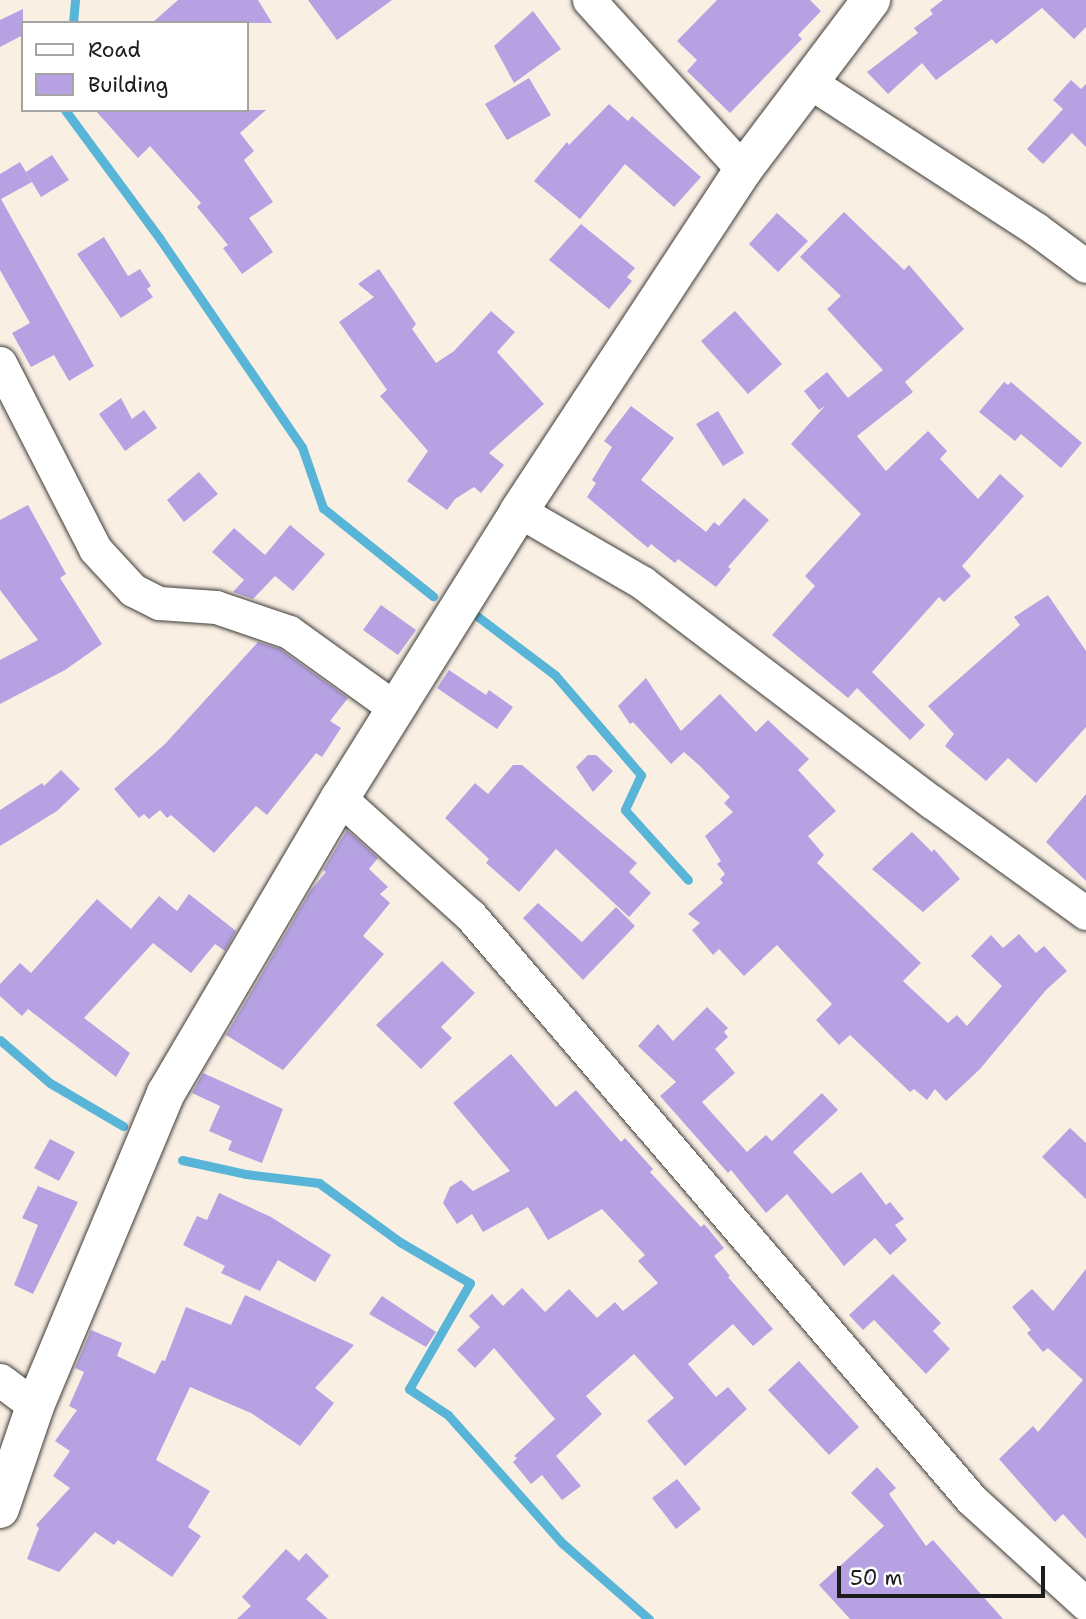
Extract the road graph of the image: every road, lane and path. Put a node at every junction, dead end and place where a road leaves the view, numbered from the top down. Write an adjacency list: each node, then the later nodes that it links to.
1 (589, 0): 4 (street)
2 (872, 0): 3 (street)
3 (811, 83): 4 (street); 5 (street)
4 (743, 170): 7 (street)
5 (1086, 266)
6 (0, 363): 8 (street)
7 (519, 511): 8 (street); 10 (street)
8 (396, 709): 9 (street)
9 (340, 798): 12 (street); 14 (street)
10 (1086, 913)
11 (0, 1380): 12 (street)
12 (35, 1406): 13 (street)
13 (0, 1509)
14 (1086, 1604)

